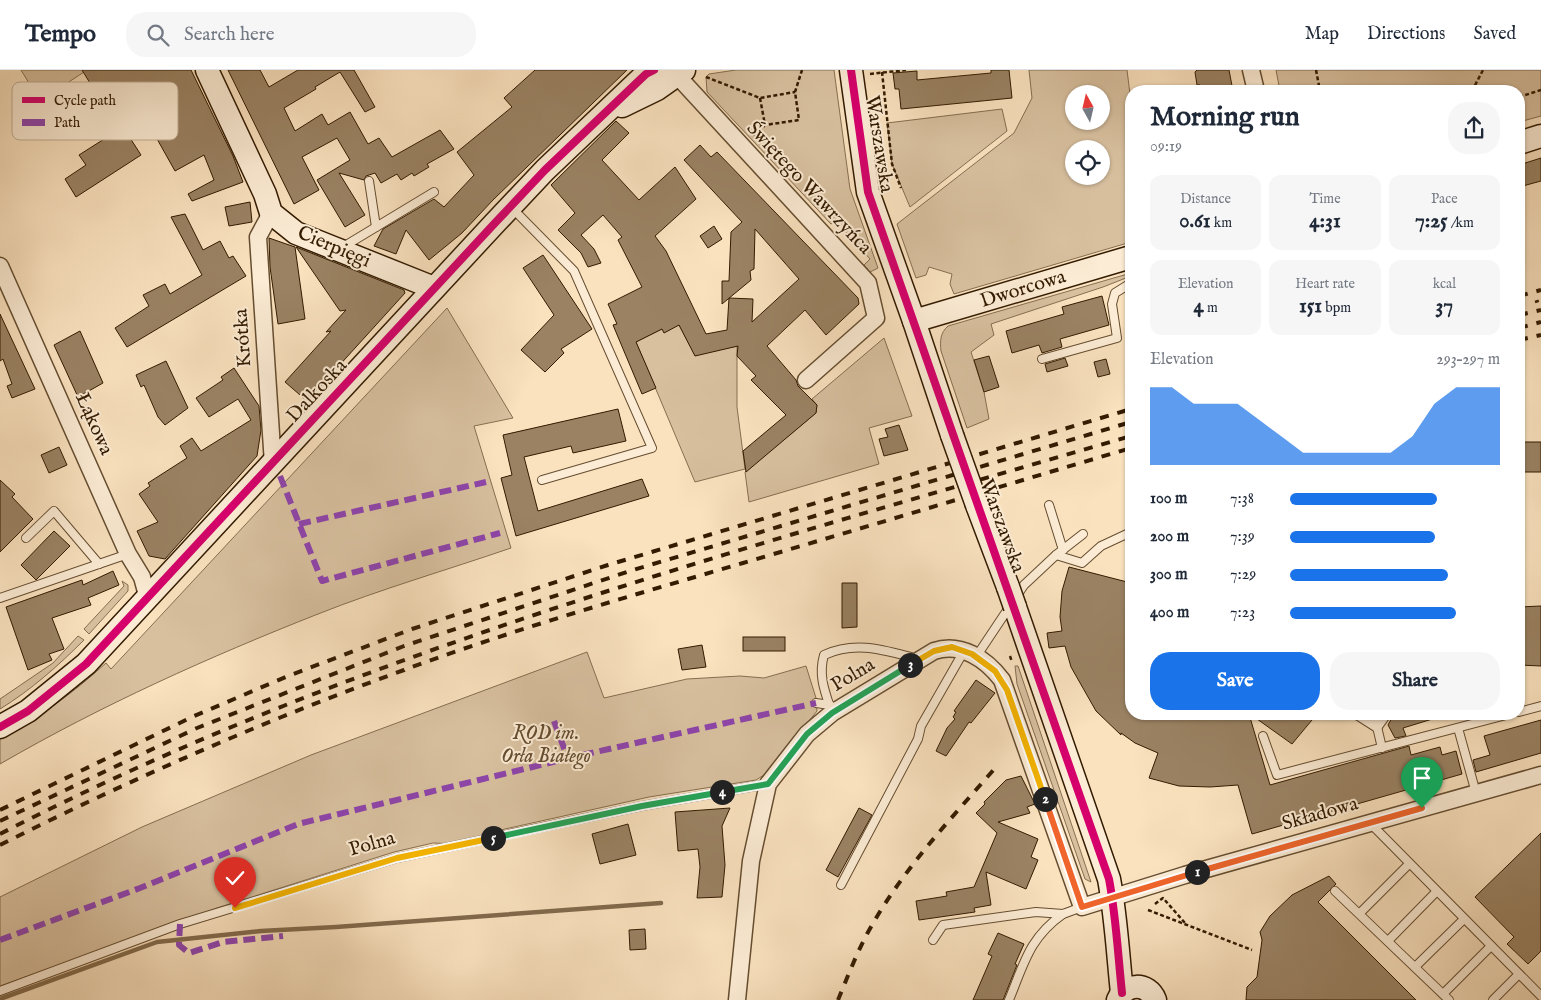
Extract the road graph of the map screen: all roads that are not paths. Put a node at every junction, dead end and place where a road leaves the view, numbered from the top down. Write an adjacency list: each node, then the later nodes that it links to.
1 (208, 70): 13 (street)
2 (654, 70): 7 (street, Dalkoska)
3 (1252, 70): 6 (street)
4 (678, 72): 7 (street); 22 (street, Świętego Wawrzyńca)
5 (859, 72): 20 (street, Warszawska)
6 (1255, 85)
7 (603, 114): 12 (street, Dalkoska)
8 (1541, 136): 9 (street)
9 (1525, 141)
10 (369, 181): 14 (lane)
11 (434, 192): 14 (lane)
12 (511, 206): 19 (street, Dalkoska); 24 (lane)
13 (271, 213): 15 (street, Cierpięgi); 23 (street, Krótka)
14 (376, 228): 15 (lane)
15 (338, 250): 19 (street, Cierpięgi)
16 (1125, 259): 20 (street, Dworcowa)
17 (0, 266): 30 (street, Łąkowa)
18 (1125, 287): 21 (lane)
19 (434, 288): 23 (street, Dalkoska)
20 (914, 321): 60 (street, Warszawska, bridge)
21 (1042, 359)
22 (806, 380)
23 (273, 464): 34 (street, Dalkoska)
24 (542, 480)
25 (1049, 506): 29 (lane)
26 (1083, 534): 29 (lane)
27 (1125, 535): 31 (lane)
28 (26, 538): 32 (lane)
29 (1063, 550): 31 (lane)
30 (128, 554): 32 (lane); 34 (street, Łąkowa)
31 (1056, 555): 35 (lane)
32 (99, 564): 33 (lane)
33 (0, 598)
34 (148, 599): 47 (street, Dalkoska)
35 (970, 654): 36 (street, Polna); 57 (lane); 61 (street)
36 (921, 659): 39 (street, Polna); 39 (lane)
37 (816, 703): 39 (lane)
38 (1541, 706): 40 (lane)
39 (831, 709): 53 (street, Polna)
40 (1525, 710)
41 (1364, 720): 48 (lane)
42 (1375, 720): 48 (lane)
43 (1383, 720): 48 (lane)
44 (1473, 720): 46 (lane)
45 (1486, 720): 46 (lane)
46 (1474, 723): 49 (lane)
47 (0, 727)
48 (1377, 728): 51 (lane)
49 (1458, 728): 51 (lane); 54 (lane)
50 (1264, 736): 51 (lane)
51 (1382, 748)
52 (1541, 775): 54 (street, Składowa)
53 (768, 784): 70 (lane, Polna); 74 (street, Polna)
54 (1476, 793): 55 (street, Składowa)
55 (1369, 822): 56 (lane); 60 (street, Składowa)
56 (1409, 864): 59 (lane); 62 (lane)
57 (841, 885)
58 (1335, 891): 62 (lane)
59 (1436, 892): 64 (lane); 66 (lane)
60 (1113, 898): 61 (street); 71 (street, Warszawska)
61 (1082, 907): 63 (lane)
62 (1360, 913): 66 (lane)
63 (1063, 914): 65 (lane); 75 (lane)
64 (1464, 919): 67 (lane); 68 (lane)
65 (933, 940)
66 (1388, 941): 68 (lane)
67 (1491, 946): 69 (lane); 73 (lane)
68 (1415, 967): 73 (lane)
69 (1519, 974): 72 (lane); 76 (lane)
70 (0, 991)
71 (1133, 995)
72 (1541, 996)
73 (1446, 997)
74 (737, 1000)
75 (1009, 1000)
76 (1493, 1000)

